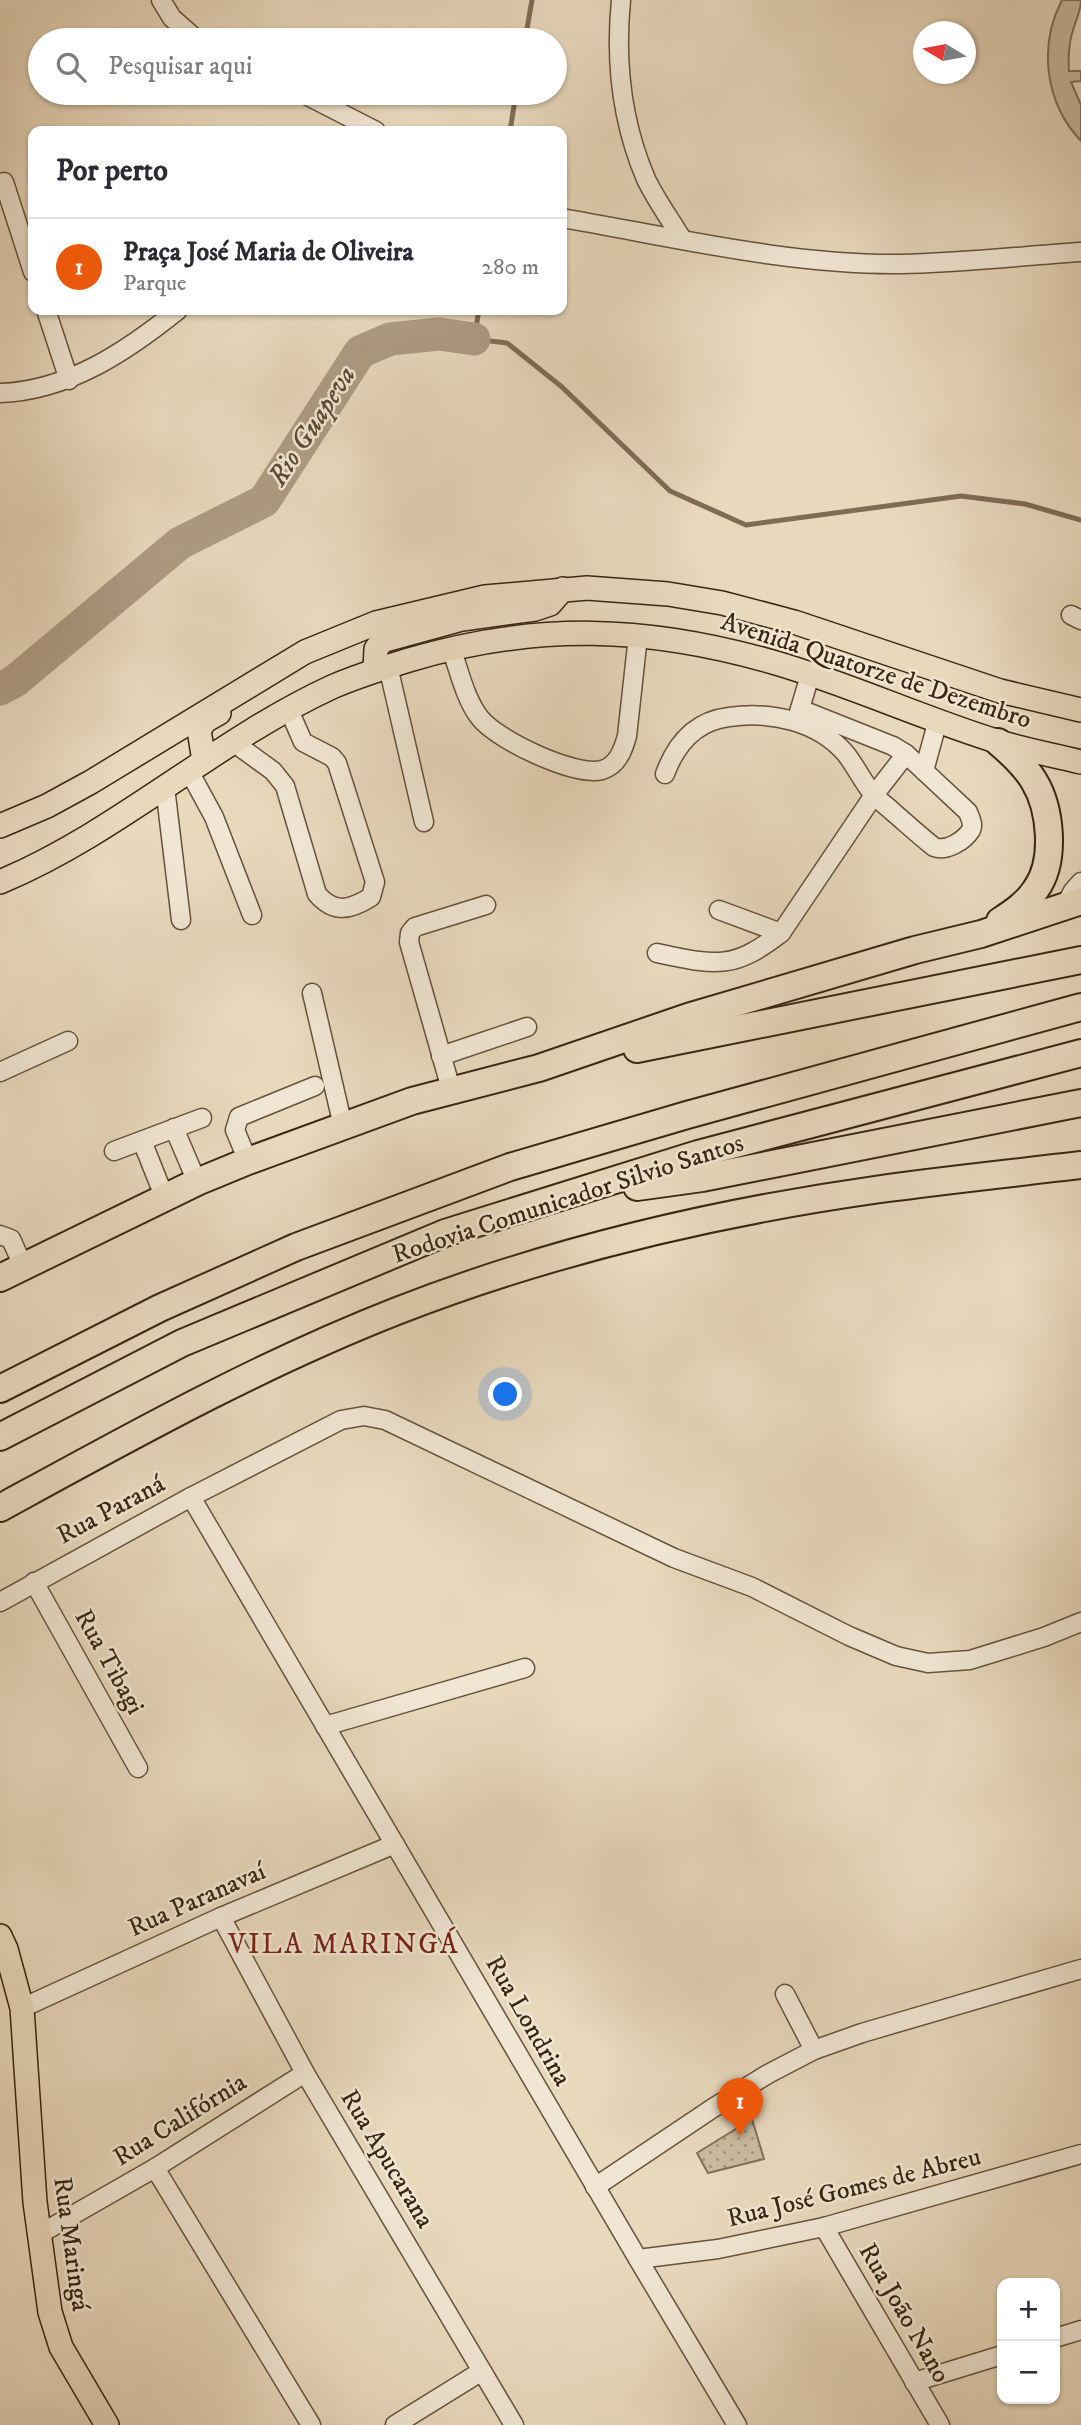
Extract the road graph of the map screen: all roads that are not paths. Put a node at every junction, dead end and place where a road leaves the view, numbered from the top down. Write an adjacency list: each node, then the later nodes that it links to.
1 (161, 0): 3 (street)
2 (621, 0): 8 (street)
3 (183, 28)
4 (325, 105): 5 (street)
5 (366, 126)
6 (4, 182): 10 (street)
7 (567, 219): 8 (street)
8 (682, 239): 9 (street)
9 (1081, 252)
10 (28, 256)
11 (48, 315): 13 (street)
12 (171, 315): 13 (street)
13 (69, 380): 14 (street)
14 (0, 393)
15 (563, 589): 18 (main road, Avenida Quatorze de Dezembro); 19 (main road); 22 (main road, Avenida Quatorze de Dezembro)
16 (638, 636): 17 (main road, Avenida Quatorze de Dezembro); 17 (street); 20 (main road, Avenida Quatorze de Dezembro)
17 (451, 648): 19 (main road, Avenida Quatorze de Dezembro)
18 (305, 652): 29 (main road); 35 (main road, Avenida Quatorze de Dezembro)
19 (382, 668): 21 (main road, Avenida Quatorze de Dezembro); 34 (street)
20 (810, 675): 23 (street); 24 (main road, Avenida Quatorze de Dezembro)
21 (289, 710): 25 (main road, Avenida Quatorze de Dezembro); 25 (street)
22 (1081, 710)
23 (798, 716): 27 (street); 31 (street); 33 (street)
24 (938, 720): 26 (main road, Avenida Quatorze de Dezembro); 30 (street)
25 (233, 742): 29 (main road, Avenida Quatorze de Dezembro)
26 (998, 742): 28 (main road, Avenida Quatorze de Dezembro); 44 (highway)
27 (906, 754): 30 (street); 33 (street)
28 (1081, 762)
29 (197, 766): 32 (main road, Avenida Quatorze de Dezembro); 41 (street)
30 (924, 771): 33 (street)
31 (665, 774)
32 (165, 787): 36 (main road, Avenida Quatorze de Dezembro); 42 (street)
33 (874, 795): 43 (street)
34 (424, 822)
35 (0, 826)
36 (0, 882)
37 (1081, 882): 39 (street)
38 (486, 905): 52 (street)
39 (1072, 905): 44 (highway)
40 (719, 910): 43 (street)
41 (252, 915)
42 (181, 920)
43 (781, 933): 45 (street)
44 (981, 934): 53 (highway)
45 (657, 953)
46 (1081, 960): 53 (highway)
47 (312, 993): 59 (street)
48 (1081, 1007): 70 (highway, Rodovia Comunicador Silvio Santos)
49 (527, 1027): 52 (street)
50 (68, 1041): 54 (street)
51 (1081, 1053): 67 (highway, Rodovia Comunicador Silvio Santos)
52 (441, 1056): 56 (street)
53 (539, 1068): 56 (highway)
54 (0, 1072)
55 (315, 1086): 63 (street)
56 (452, 1089): 59 (highway)
57 (1081, 1103): 67 (highway)
58 (202, 1118): 60 (street)
59 (343, 1126): 63 (highway)
60 (174, 1128): 61 (street); 65 (street)
61 (142, 1141): 62 (street); 66 (street)
62 (114, 1151)
63 (248, 1161): 65 (highway)
64 (1081, 1165): 73 (highway)
65 (197, 1182): 66 (highway)
66 (164, 1196): 69 (highway)
67 (566, 1196): 71 (highway, Rodovia Comunicador Silvio Santos)
68 (0, 1235): 69 (street)
69 (12, 1272)
70 (0, 1389)
71 (0, 1437)
72 (191, 1497): 74 (street, Rua Paraná); 76 (street, Rua Paraná); 78 (street, Rua Londrina)
73 (0, 1508)
74 (34, 1582): 75 (street, Rua Paraná); 79 (street, Rua Tibagi)
75 (0, 1602)
76 (1081, 1622)
77 (525, 1668): 78 (street)
78 (325, 1726): 80 (street, Rua Londrina)
79 (138, 1768)
80 (395, 1844): 81 (street, Rua Paranavaí); 90 (street, Rua Londrina)
81 (220, 1917): 85 (street, Rua Paranavaí); 87 (street, Rua Apucarana)
82 (0, 1936): 85 (main road, Rua Maringá)
83 (1081, 1969): 86 (street)
84 (785, 1994): 86 (street)
85 (22, 2008): 91 (main road, Rua Maringá)
86 (814, 2050): 90 (street)
87 (305, 2073): 89 (street, Rua Califórnia); 99 (street, Rua Apucarana)
88 (1081, 2154): 93 (street, Rua José Gomes de Abreu)
89 (155, 2168): 92 (street, Rua Califórnia); 102 (street)
90 (595, 2188): 95 (street, Rua Londrina)
91 (35, 2202): 92 (street); 94 (main road, Rua Maringá)
92 (80, 2211): 94 (street, Rua Califórnia)
93 (824, 2227): 95 (street, Rua José Gomes de Abreu); 100 (street, Rua João Nano)
94 (38, 2235): 101 (main road, Rua Maringá)
95 (638, 2259): 105 (street, Rua Londrina)
96 (1081, 2330): 97 (street)
97 (1060, 2336)
98 (997, 2357): 100 (street)
99 (482, 2371): 103 (street); 104 (street, Rua Apucarana)
100 (914, 2382): 106 (street, Rua João Nano)
101 (107, 2425)
102 (311, 2425)
103 (394, 2425)
104 (513, 2425)
105 (737, 2425)
106 (940, 2425)

